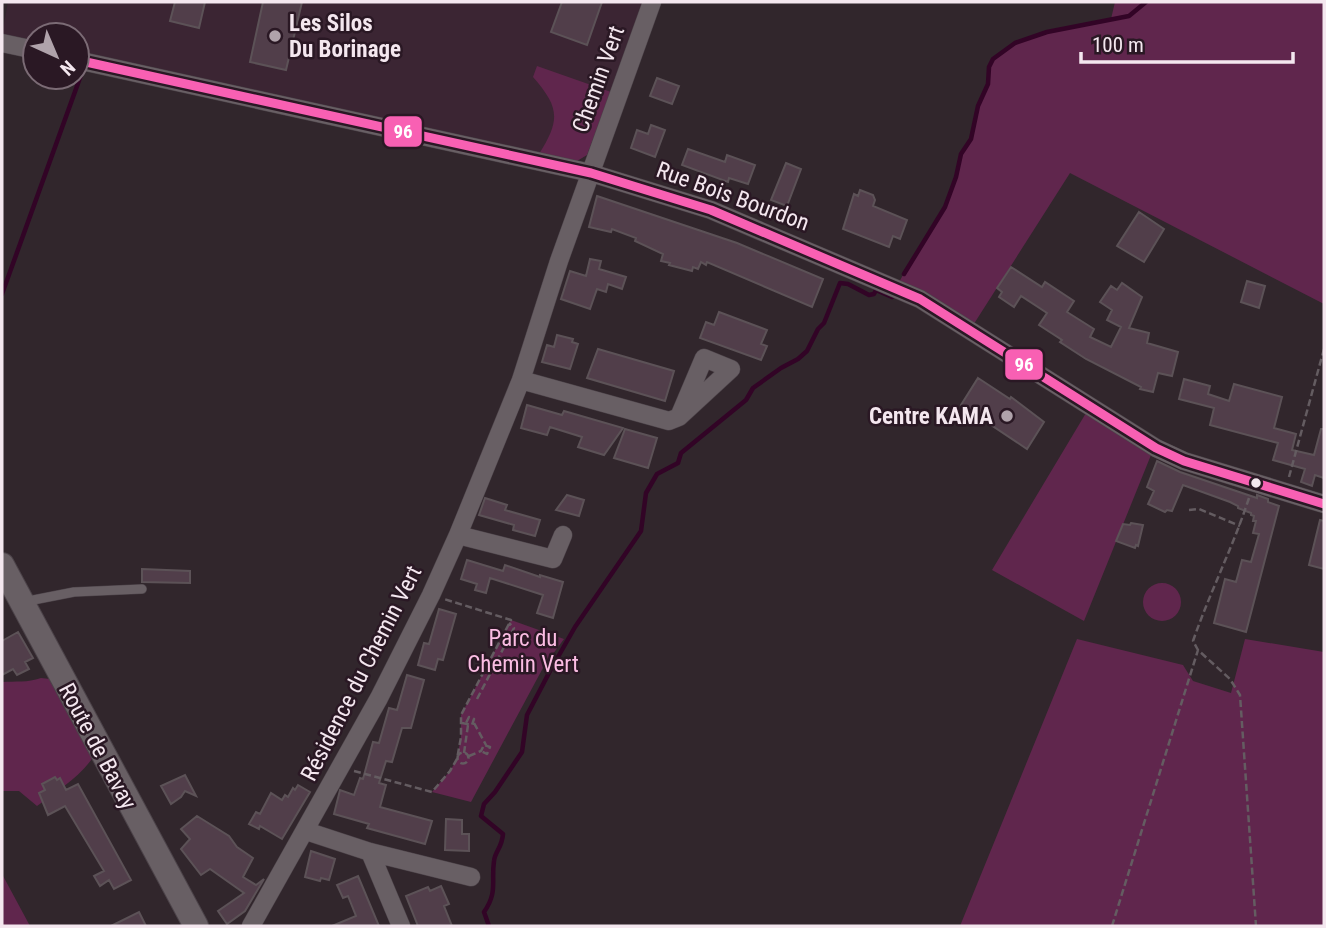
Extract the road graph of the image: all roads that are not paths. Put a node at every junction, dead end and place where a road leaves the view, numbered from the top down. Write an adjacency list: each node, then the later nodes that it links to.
1 (652, 2): 5 (street, Chemin Vert)
2 (2, 43): 3 (street)
3 (21, 47)
4 (91, 63): 5 (street, Rue Bois Bourdon)
5 (591, 173): 6 (street, Résidence du Chemin Vert); 8 (street, Rue Bois Bourdon)
6 (522, 380): 7 (street); 9 (street, Résidence du Chemin Vert)
7 (679, 417)
8 (1324, 504)
9 (458, 535): 10 (street); 14 (street, Résidence du Chemin Vert)
10 (563, 535)
11 (2, 565): 13 (main road, Route de Bavay)
12 (142, 589): 13 (lane)
13 (21, 603): 17 (main road, Route de Bavay)
14 (306, 831): 15 (street); 18 (street, Résidence du Chemin Vert)
15 (370, 852): 16 (street); 19 (street)
16 (471, 877)
17 (196, 926)
18 (251, 926)
19 (401, 926)

